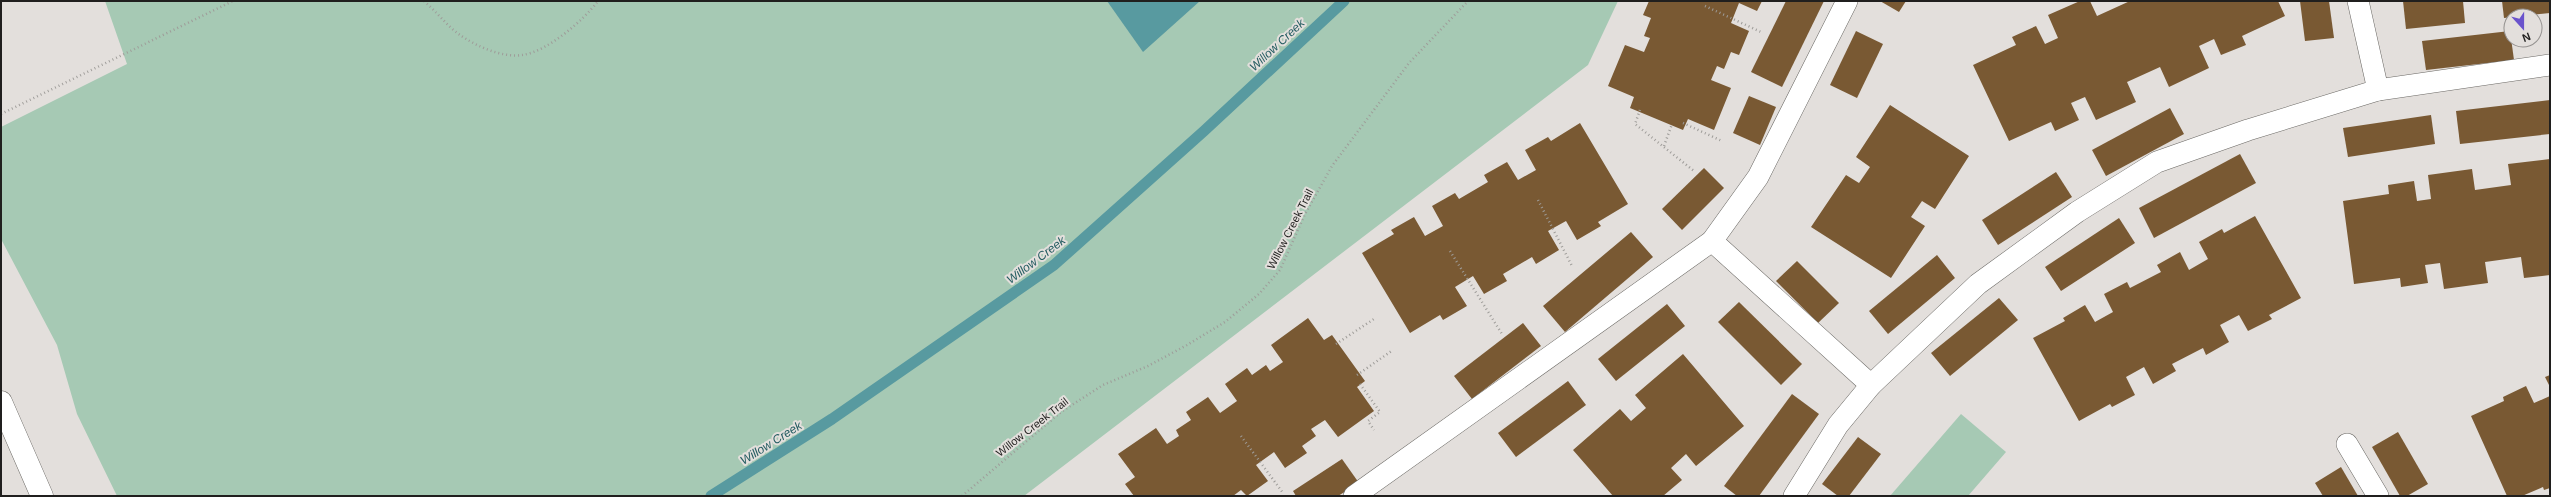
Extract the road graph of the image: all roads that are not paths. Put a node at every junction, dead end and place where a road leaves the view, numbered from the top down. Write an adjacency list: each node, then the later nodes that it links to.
1 (1847, 1): 5 (lane)
2 (2358, 1): 4 (lane)
3 (2550, 65): 4 (lane)
4 (2378, 90): 6 (lane)
5 (1712, 241): 6 (lane); 10 (lane)
6 (1871, 386): 11 (lane)
7 (1, 402): 9 (main road)
8 (2347, 444): 12 (lane)
9 (42, 496)
10 (1354, 496)
11 (1794, 496)
12 (2378, 496)

